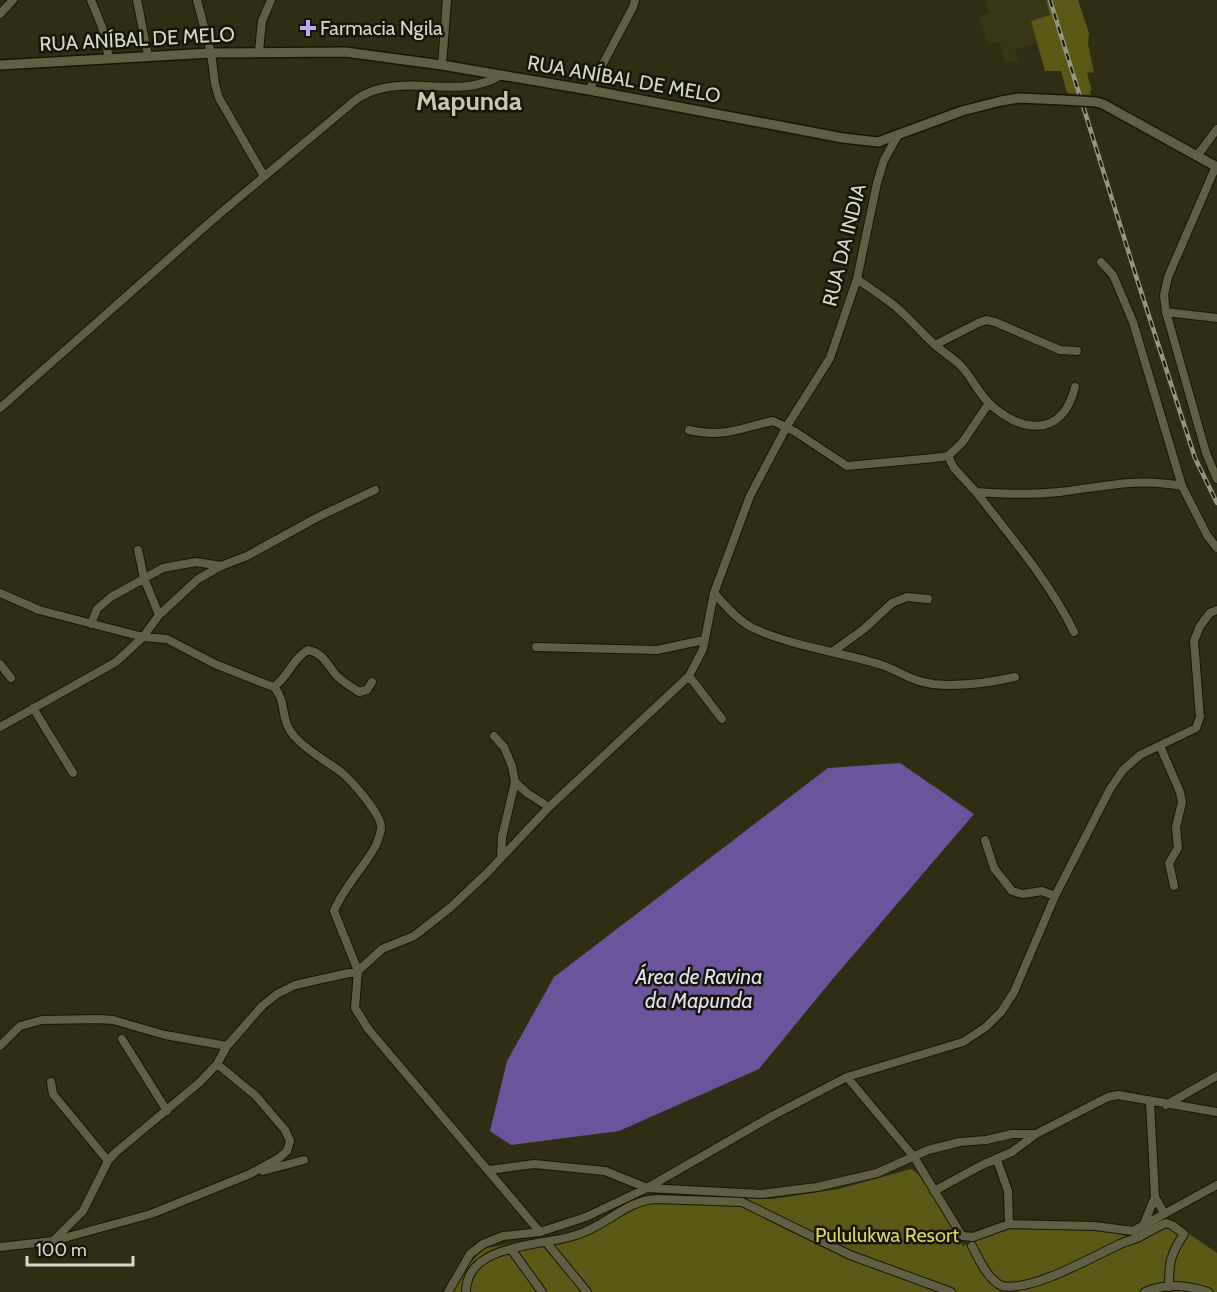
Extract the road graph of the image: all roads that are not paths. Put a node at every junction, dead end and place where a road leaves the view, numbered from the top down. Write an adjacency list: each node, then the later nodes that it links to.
1 (13, 0): 8 (street)
2 (91, 0): 12 (street)
3 (137, 0): 11 (street)
4 (197, 0): 10 (street)
5 (272, 0): 9 (street)
6 (447, 0): 14 (street)
7 (634, 0): 16 (street)
8 (0, 14)
9 (260, 51): 10 (street, RUA ANÍBAL DE MELO); 14 (street, RUA ANÍBAL DE MELO)
10 (211, 53): 11 (street, RUA ANÍBAL DE MELO); 21 (street)
11 (148, 56): 12 (street, RUA ANÍBAL DE MELO)
12 (110, 58): 13 (street, RUA ANÍBAL DE MELO)
13 (0, 65)
14 (442, 65): 15 (street, RUA ANÍBAL DE MELO)
15 (501, 75): 16 (street, RUA ANÍBAL DE MELO); 21 (street)
16 (589, 90): 18 (street, RUA ANÍBAL DE MELO)
17 (1217, 129): 19 (street)
18 (898, 135): 19 (street, RUA ANÍBAL DE MELO, bridge); 23 (street, RUA DA INDIA)
19 (1197, 156): 20 (street, RUA ANÍBAL DE MELO)
20 (1216, 166): 24 (street)
21 (264, 176): 30 (street)
22 (1101, 262): 35 (street)
23 (857, 279): 26 (street); 31 (street, RUA DA INDIA)
24 (1166, 312): 25 (street); 34 (street)
25 (1217, 318)
26 (936, 345): 27 (street); 29 (street)
27 (1077, 351)
28 (1075, 387): 29 (street)
29 (989, 403): 33 (street)
30 (0, 408)
31 (787, 426): 32 (street); 33 (street); 43 (street, RUA DA INDIA)
32 (689, 430)
33 (948, 456): 37 (street)
34 (1217, 479)
35 (1182, 486): 37 (street); 38 (street)
36 (375, 490): 40 (street)
37 (976, 492): 48 (street)
38 (1217, 548)
39 (138, 550): 41 (street)
40 (221, 566): 41 (street); 46 (street)
41 (144, 578): 46 (street); 47 (street)
42 (0, 593): 47 (street)
43 (714, 593): 50 (street, RUA DA INDIA); 52 (street)
44 (928, 599): 52 (street)
45 (1217, 610): 63 (street)
46 (159, 615): 49 (street)
47 (91, 624): 49 (street)
48 (1074, 632)
49 (143, 637): 58 (street); 59 (street)
50 (704, 640): 51 (street); 54 (street, RUA DA INDIA)
51 (536, 647)
52 (832, 652): 55 (street)
53 (0, 664): 56 (street)
54 (689, 675): 60 (street); 66 (street, RUA DA INDIA)
55 (1015, 676)
56 (11, 678)
57 (372, 682): 58 (street)
58 (274, 687): 71 (street)
59 (33, 708): 61 (street); 64 (street)
60 (722, 719)
61 (0, 727)
62 (494, 736): 65 (street)
63 (1160, 746): 69 (street); 70 (street)
64 (73, 773)
65 (515, 782): 66 (street); 68 (street)
66 (549, 807): 68 (street, RUA DA INDIA)
67 (985, 840): 70 (street)
68 (501, 858): 71 (street, RUA DA INDIA)
69 (1174, 886)
70 (1055, 896): 77 (street)
71 (358, 971): 74 (street); 88 (street)
72 (122, 1039): 81 (street)
73 (0, 1046): 74 (street)
74 (227, 1047): 75 (street)
75 (217, 1064): 81 (street); 89 (street)
76 (1217, 1076): 80 (street)
77 (847, 1077): 84 (street); 91 (street)
78 (51, 1082): 87 (street)
79 (1150, 1102): 80 (street); 83 (street); 93 (street)
80 (1166, 1105): 82 (street)
81 (167, 1111): 87 (street)
82 (1217, 1112)
83 (1036, 1134): 84 (street); 86 (street)
84 (914, 1157): 91 (street); 92 (street)
85 (304, 1160): 89 (street)
86 (997, 1160): 92 (street); 95 (street)
87 (108, 1161): 98 (street)
88 (489, 1170): 91 (street); 97 (street)
89 (250, 1174): 98 (street)
90 (1217, 1185): 94 (street)
91 (647, 1188): 97 (street)
92 (934, 1191): 95 (street)
93 (1155, 1197): 94 (street); 96 (street)
94 (1164, 1214): 96 (street)
95 (1009, 1224): 96 (street)
96 (1143, 1227)
97 (540, 1232): 104 (street)
98 (53, 1240): 100 (street)
99 (546, 1242): 102 (street); 107 (street); 108 (street)
100 (0, 1246)
101 (972, 1246): 103 (street)
102 (511, 1249): 105 (street); 106 (street)
103 (1169, 1287): 109 (street); 110 (street)
104 (448, 1292)
105 (466, 1292)
106 (542, 1292)
107 (587, 1292)
108 (951, 1292)
109 (1145, 1292)
110 (1208, 1292)

